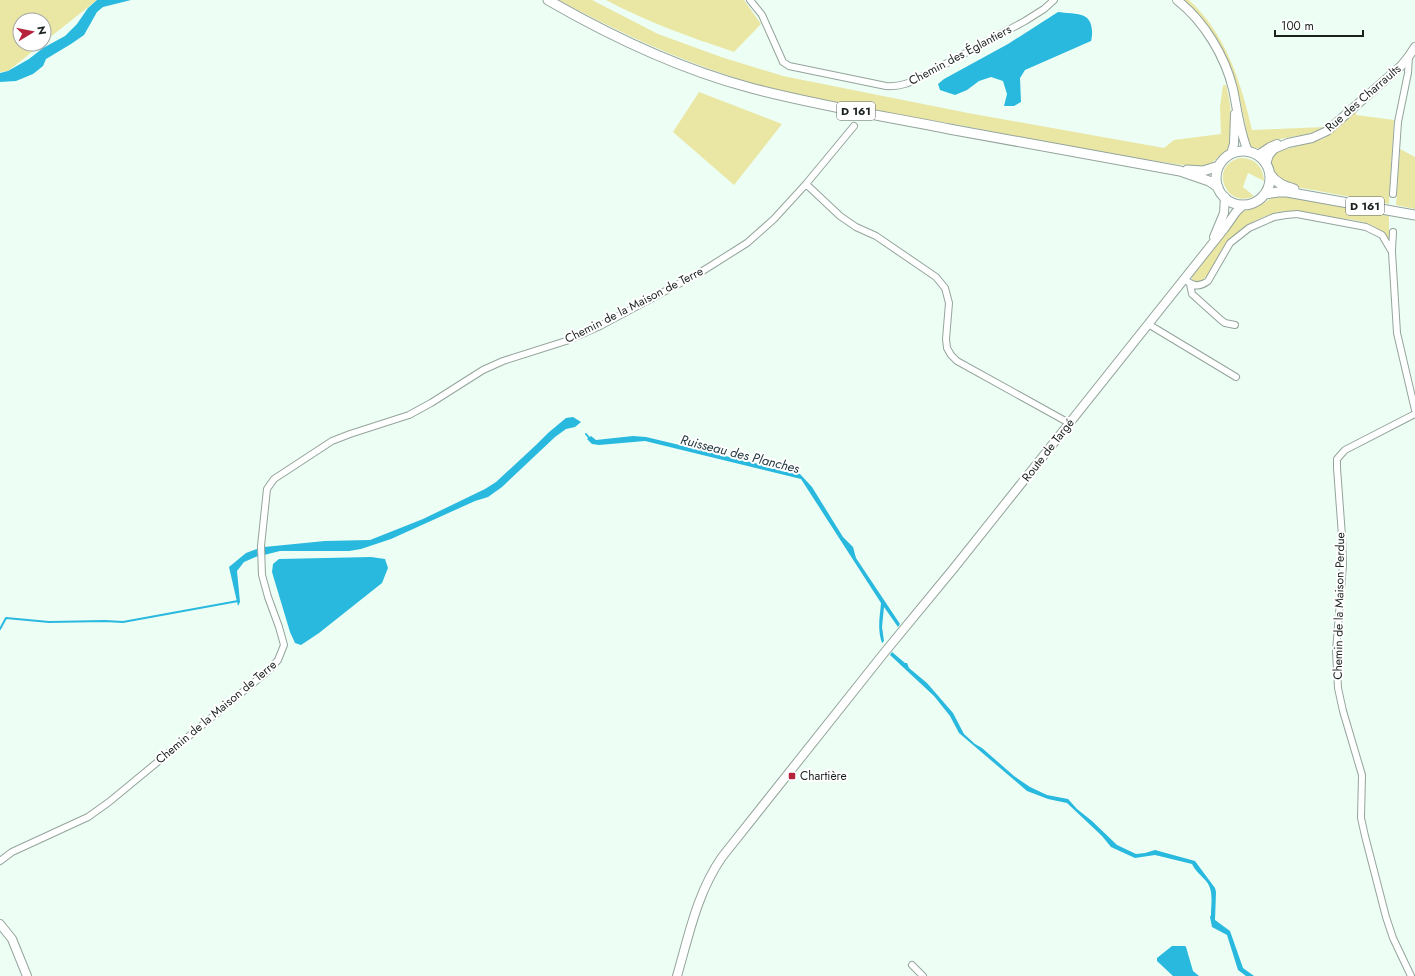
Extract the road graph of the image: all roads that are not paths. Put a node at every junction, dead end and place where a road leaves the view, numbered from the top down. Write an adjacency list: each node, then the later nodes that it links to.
1 (548, 0): 15 (main road, D 161)
2 (750, 0): 3 (street, Chemin des Églantiers)
3 (1054, 0)
4 (1177, 0): 7 (street)
5 (1415, 47): 6 (street, Rue des Charraults)
6 (1409, 56): 9 (street, Rue des Charraults); 20 (street)
7 (1235, 103): 10 (street); 11 (street)
8 (854, 126): 17 (street, Chemin de la Maison de Terre)
9 (1288, 143): 12 (street); 13 (street, Rue des Charraults)
10 (1248, 151): 11 (main road); 12 (main road)
11 (1231, 154): 14 (main road)
12 (1258, 155): 13 (main road)
13 (1266, 164): 16 (main road)
14 (1219, 166): 15 (main road, D 161); 18 (main road)
15 (1180, 171): 18 (main road, D 161)
16 (1270, 174): 19 (main road); 21 (main road, D 161)
17 (806, 184): 34 (street); 35 (street, Chemin de la Maison de Terre)
18 (1218, 187): 22 (main road)
19 (1265, 194): 21 (main road, D 161); 23 (main road)
20 (1393, 194)
21 (1314, 196): 24 (main road, D 161)
22 (1225, 197): 23 (main road); 26 (street, Route de Targé)
23 (1243, 205): 26 (street, Route de Targé)
24 (1415, 215)
25 (1393, 232): 27 (street)
26 (1210, 245): 28 (street, Route de Targé)
27 (1392, 252): 28 (street); 32 (street)
28 (1187, 281): 29 (street, Route de Targé); 30 (street)
29 (1148, 324): 31 (street); 34 (street, Route de Targé)
30 (1235, 325)
31 (1236, 377)
32 (1415, 410)
33 (1415, 414): 41 (street, Chemin de la Maison Perdue)
34 (1069, 423): 39 (street, Route de Targé)
35 (0, 861)
36 (0, 925): 38 (street)
37 (912, 965): 40 (street)
38 (27, 976)
39 (678, 976)
40 (923, 976)
41 (1410, 976)

